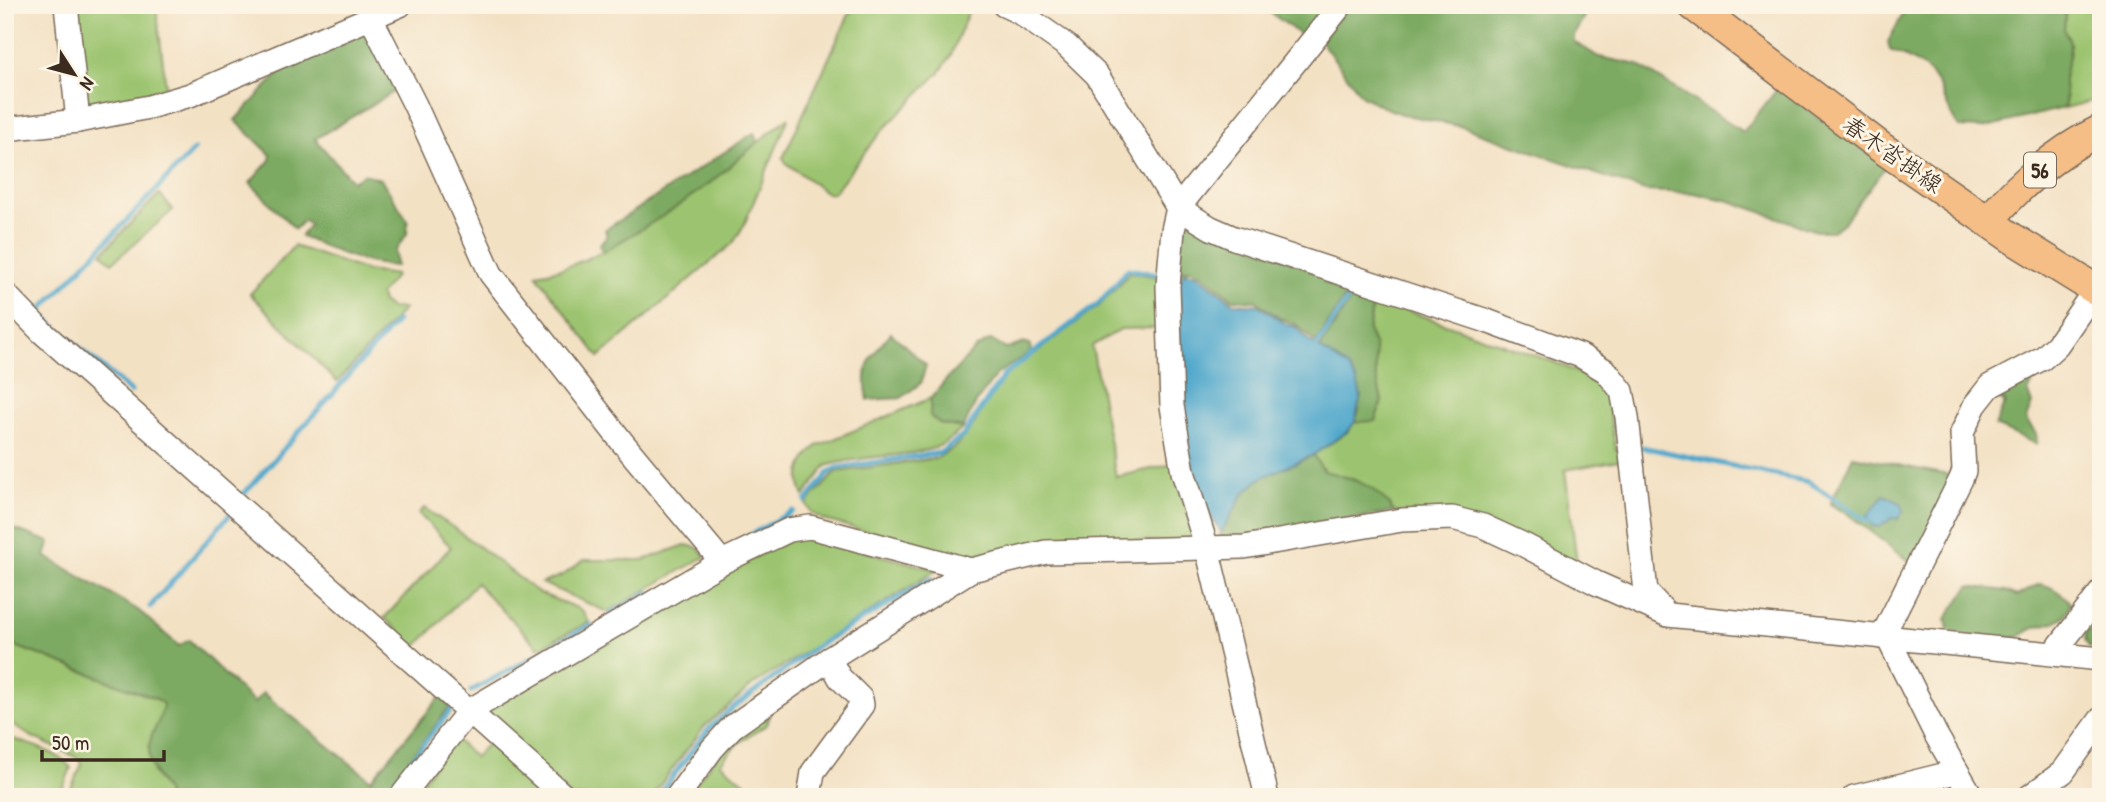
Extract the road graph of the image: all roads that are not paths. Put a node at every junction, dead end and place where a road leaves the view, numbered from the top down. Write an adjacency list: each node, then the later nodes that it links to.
1 (66, 5): 7 (street)
2 (400, 5): 6 (street)
3 (1004, 5): 11 (street)
4 (1341, 5): 11 (street)
5 (1693, 5): 12 (main road, 春木沓掛線)
6 (370, 16): 7 (street); 16 (street)
7 (78, 121): 8 (street)
8 (5, 130)
9 (2101, 130): 12 (main road, 56)
10 (2101, 143): 12 (main road, 56)
11 (1178, 208): 15 (street); 19 (street)
12 (1993, 224): 13 (main road, 春木沓掛線)
13 (2098, 292): 20 (street)
14 (5, 294): 24 (street)
15 (1208, 548): 17 (street); 19 (street); 31 (street)
16 (722, 562): 17 (street); 24 (street)
17 (971, 570): 22 (street)
18 (2101, 592): 21 (street)
19 (1668, 615): 20 (street)
20 (1885, 637): 21 (street); 26 (street)
21 (2054, 653): 23 (street)
22 (829, 659): 29 (street); 30 (street)
23 (2101, 659)
24 (469, 711): 27 (street); 28 (street)
25 (2101, 719): 34 (street)
26 (1955, 772): 32 (street); 33 (street)
27 (401, 797)
28 (565, 797)
29 (677, 797)
30 (809, 797)
31 (1267, 797)
32 (1854, 797)
33 (1972, 797)
34 (2029, 797)

